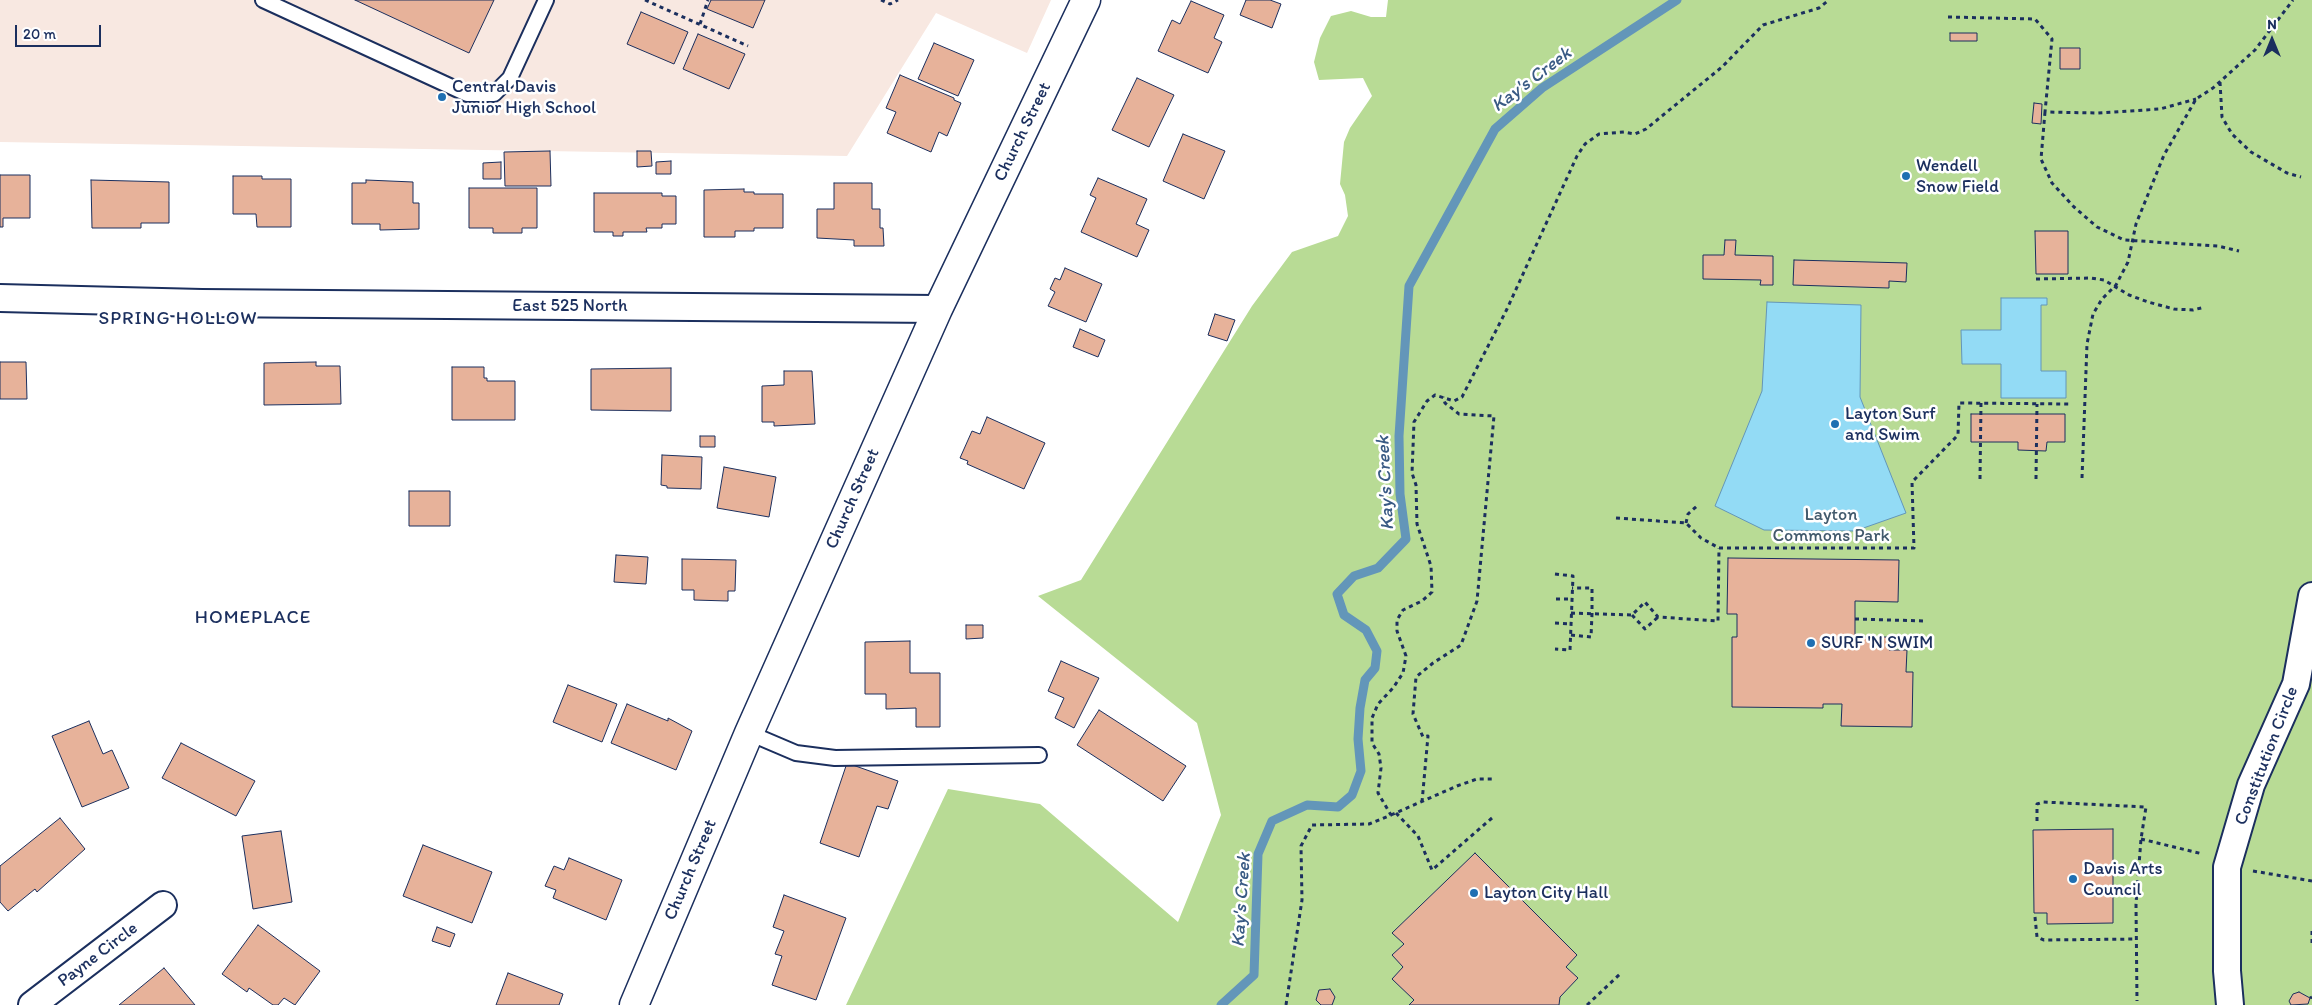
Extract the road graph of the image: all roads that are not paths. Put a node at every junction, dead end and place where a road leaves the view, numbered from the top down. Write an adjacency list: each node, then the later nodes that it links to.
1 (264, 0): 2 (lane)
2 (546, 0)
3 (1086, 0): 5 (street, Church Street)
4 (0, 298): 5 (street, East 525 North)
5 (938, 309): 7 (street, Church Street)
6 (2312, 596): 12 (street, Constitution Circle)
7 (749, 733): 8 (lane); 11 (street, Church Street)
8 (1039, 755)
9 (163, 905): 10 (street, Payne Circle)
10 (32, 1005)
11 (634, 1005)
12 (2230, 1005)

